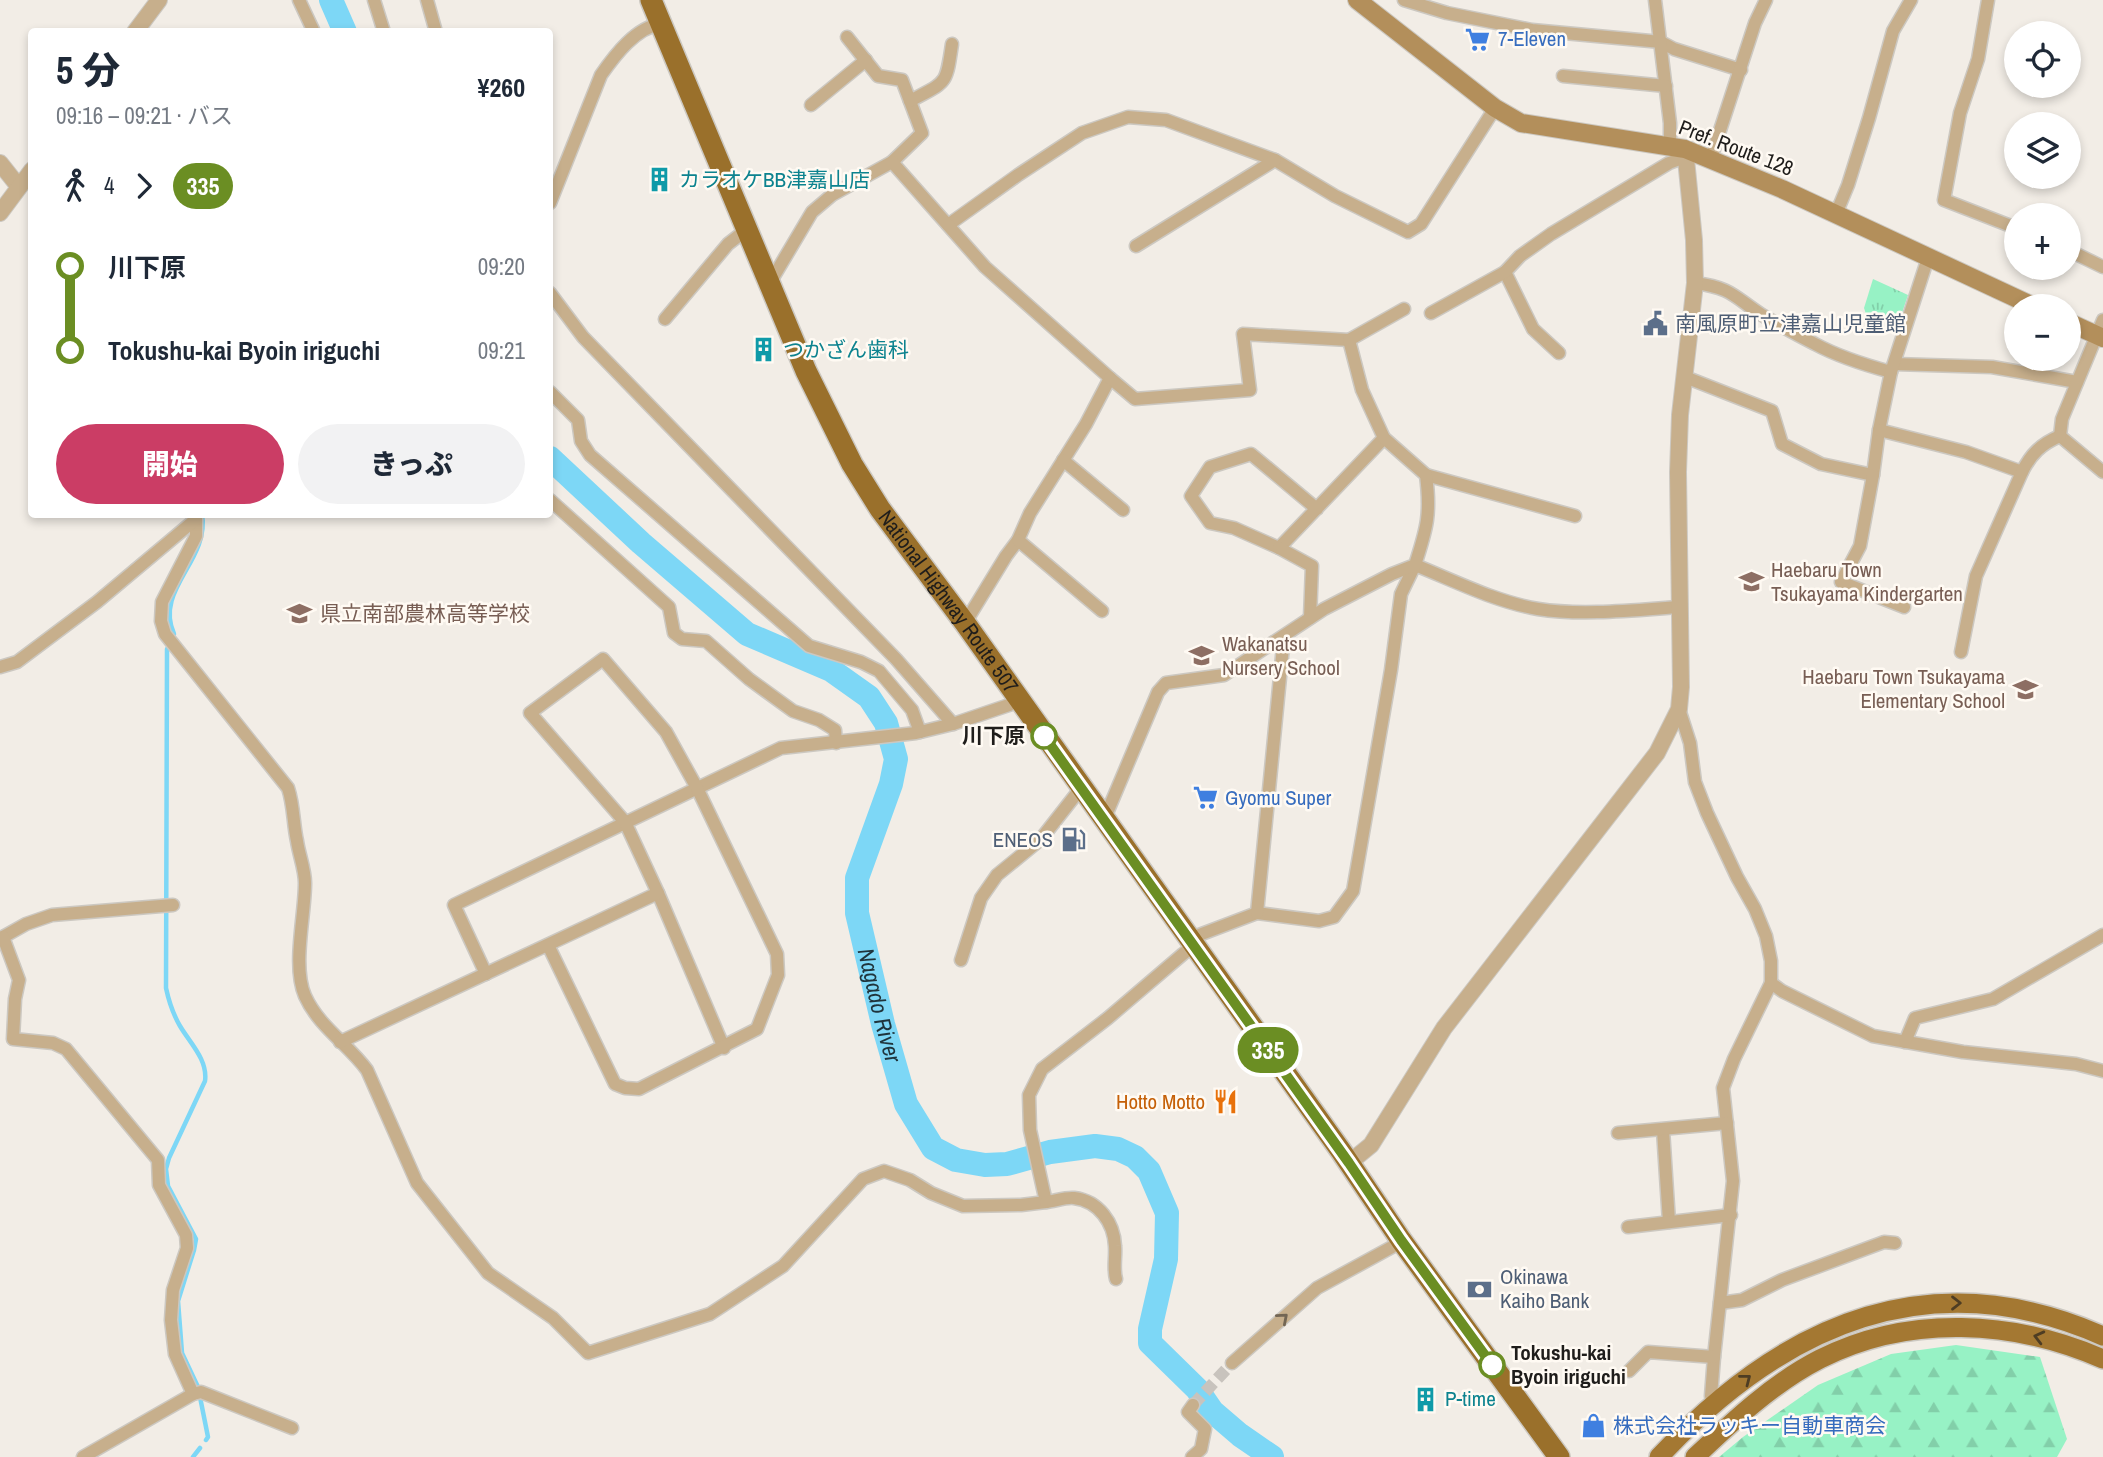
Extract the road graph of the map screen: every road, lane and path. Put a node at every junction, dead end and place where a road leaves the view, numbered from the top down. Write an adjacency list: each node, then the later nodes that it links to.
1 (159, 0): 13 (street)
2 (299, 0): 14 (street)
3 (427, 0): 16 (street)
4 (651, 0): 12 (highway, National Highway Route 507)
5 (1357, 0): 26 (main road, Pref. Route 128)
6 (1404, 0): 18 (street)
7 (1655, 0): 18 (street)
8 (1766, 0): 21 (street)
9 (1911, 0): 36 (street)
10 (1988, 0): 37 (street)
11 (378, 2): 15 (street)
12 (661, 24): 34 (street); 39 (highway, National Highway Route 507)
13 (138, 28)
14 (312, 28)
15 (383, 28)
16 (435, 28)
17 (847, 37): 20 (street)
18 (1661, 42): 21 (street); 23 (street)
19 (952, 44): 24 (street)
20 (866, 60): 24 (street); 25 (street)
21 (1741, 71): 28 (street)
22 (1563, 76): 23 (street)
23 (1666, 86): 27 (street)
24 (910, 101): 30 (street)
25 (811, 105)
26 (1495, 108): 27 (main road, Pref. Route 128); 29 (street)
27 (1680, 150): 28 (main road, Pref. Route 128); 44 (street); 46 (street)
28 (1711, 158): 36 (main road, Pref. Route 128)
29 (1276, 160): 38 (street); 40 (street)
30 (892, 162): 38 (street); 45 (street)
31 (0, 163): 33 (street)
32 (28, 175): 33 (street)
33 (19, 187): 35 (street)
34 (553, 195)
35 (0, 213)
36 (1836, 214): 42 (main road, Pref. Route 128)
37 (2004, 223)
38 (948, 225): 58 (street)
39 (746, 230): 45 (highway, National Highway Route 507); 51 (street)
40 (1136, 246)
41 (2081, 256): 43 (street)
42 (1927, 257): 47 (main road, Pref. Route 128); 56 (street)
43 (2103, 267)
44 (1505, 272): 50 (street); 55 (street)
45 (767, 279): 80 (highway, National Highway Route 507)
46 (1695, 283): 56 (street); 57 (street)
47 (2007, 294)
48 (553, 297): 86 (street)
49 (1404, 310): 54 (street)
50 (1431, 313)
51 (664, 318)
52 (2081, 326): 53 (main road)
53 (2101, 331): 59 (street)
54 (1349, 340): 58 (street); 63 (street)
55 (1559, 353)
56 (1893, 368): 59 (street); 61 (street)
57 (1685, 377): 68 (street); 76 (street)
58 (1110, 378): 64 (street)
59 (2077, 382): 62 (street)
60 (553, 395): 87 (street)
61 (1879, 430): 65 (street); 68 (street)
62 (2060, 436): 65 (street); 66 (street)
63 (1384, 438): 67 (street); 70 (street)
64 (1063, 460): 71 (street); 73 (street)
65 (2022, 472): 82 (street)
66 (2103, 472)
67 (1426, 475): 72 (street); 75 (street)
68 (1873, 475): 77 (street)
69 (553, 503): 88 (street)
70 (1317, 509): 74 (street); 74 (street)
71 (1123, 510)
72 (1575, 516)
73 (1018, 540): 78 (street); 80 (street)
74 (1279, 548): 79 (street)
75 (1415, 565): 76 (street); 79 (street); 95 (street)
76 (1680, 607): 85 (street)
77 (1905, 607)
78 (1102, 611)
79 (1310, 618): 81 (street)
80 (965, 623): 84 (highway, National Highway Route 507)
81 (1284, 636): 91 (street); 95 (street)
82 (1961, 652)
83 (0, 667): 104 (street)
84 (1018, 698): 86 (street); 90 (highway, National Highway Route 507)
85 (1679, 709): 102 (street); 111 (street)
86 (953, 724): 87 (street)
87 (918, 733): 88 (street)
88 (839, 743): 89 (street)
89 (697, 788): 92 (street); 92 (street); 106 (street)
90 (1081, 788): 91 (highway, National Highway Route 507); 100 (street)
91 (1104, 820): 99 (highway, National Highway Route 507)
92 (625, 822): 93 (street); 101 (street)
93 (658, 893): 98 (street); 106 (street)
94 (173, 905): 97 (street)
95 (1257, 913): 99 (street)
96 (2103, 935): 105 (street)
97 (1, 937): 103 (street)
98 (548, 944): 101 (street); 106 (street)
99 (1193, 946): 111 (highway, National Highway Route 507); 112 (street)
100 (961, 960)
101 (486, 974): 104 (street)
102 (1771, 983): 105 (street); 108 (street)
103 (7, 1040): 125 (street)
104 (340, 1042): 112 (street)
105 (1905, 1042): 107 (street)
106 (724, 1048)
107 (2103, 1071)
108 (1727, 1123): 109 (street); 113 (street)
109 (1663, 1129): 110 (street); 114 (street)
110 (1618, 1133)
111 (1349, 1163): 116 (highway, National Highway Route 507)
112 (1046, 1202): 118 (street)
113 (1731, 1215): 114 (street); 119 (street)
114 (1669, 1222): 115 (street)
115 (1628, 1227)
116 (1401, 1240): 123 (street, one-way to 116); 131 (highway, National Highway Route 507)
117 (1895, 1243): 119 (street)
118 (1116, 1279)
119 (1720, 1303): 121 (street)
120 (2103, 1336): 127 (main road, one-way to 120)
121 (1714, 1357): 124 (street); 127 (street)
122 (2103, 1359): 133 (main road, one-way to 133)
123 (1232, 1363)
124 (1629, 1371)
125 (197, 1393): 128 (street); 129 (street)
126 (1193, 1405): 130 (street)
127 (1715, 1405): 132 (main road)
128 (292, 1428)
129 (83, 1457)
130 (1192, 1457)
131 (1559, 1457)
132 (1659, 1457)
133 (1695, 1457)

